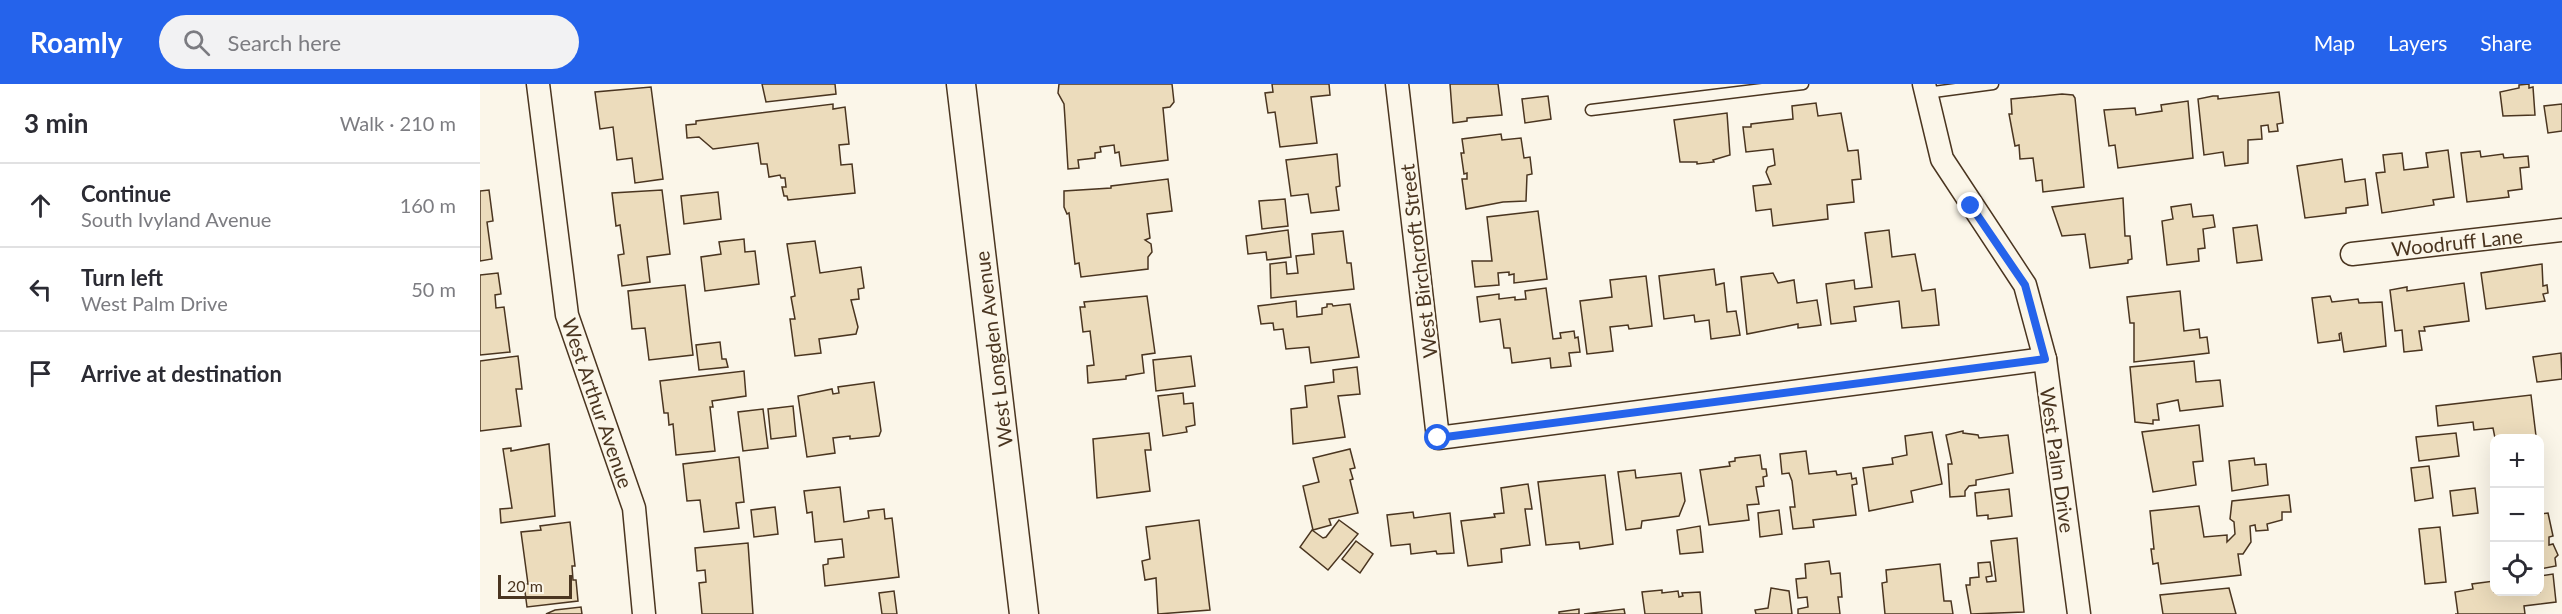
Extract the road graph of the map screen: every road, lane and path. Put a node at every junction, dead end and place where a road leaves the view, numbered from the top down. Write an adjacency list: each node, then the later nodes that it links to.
1 (538, 84): 11 (street, West Arthur Avenue)
2 (961, 84): 12 (street, West Longden Avenue)
3 (1397, 84): 10 (street, West Birchcroft Street)
4 (1803, 84): 7 (lane)
5 (1993, 84): 6 (lane)
6 (1925, 88): 10 (street, West Palm Drive)
7 (1591, 110)
8 (2562, 230): 9 (street, Woodruff Lane)
9 (2352, 254)
10 (2045, 359): 13 (street, West Palm Drive)
11 (644, 614)
12 (1024, 614)
13 (2079, 614)

